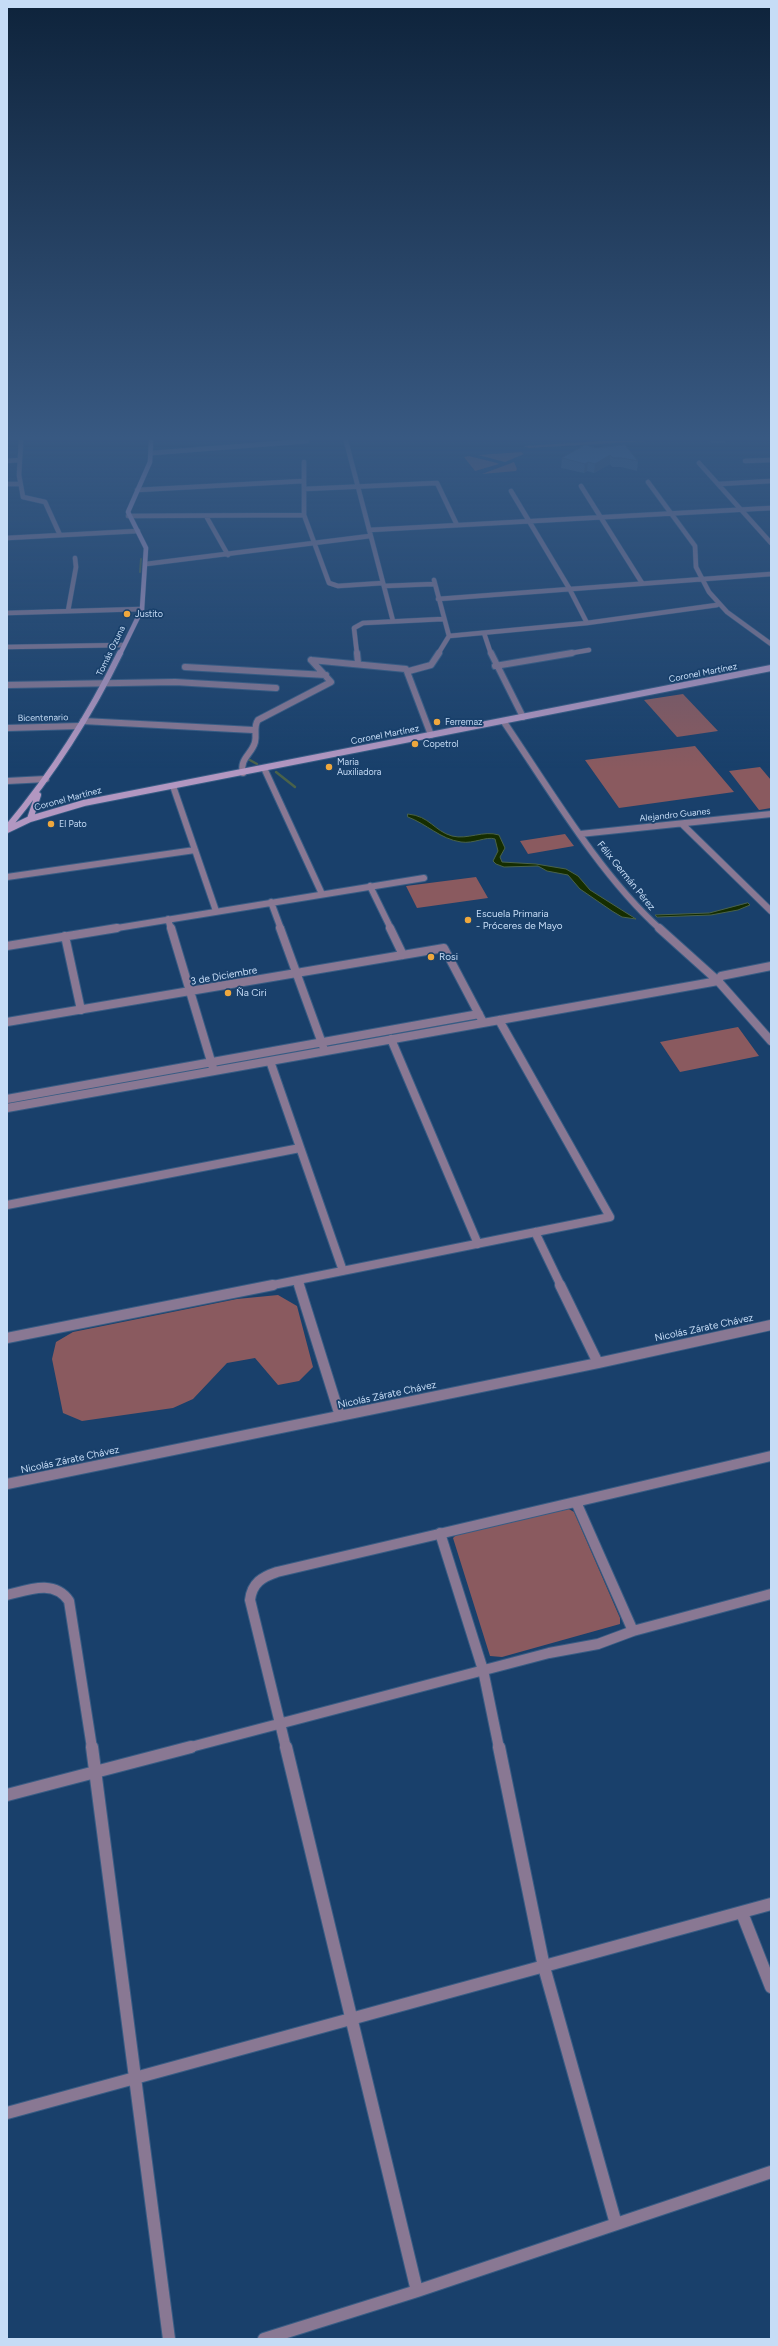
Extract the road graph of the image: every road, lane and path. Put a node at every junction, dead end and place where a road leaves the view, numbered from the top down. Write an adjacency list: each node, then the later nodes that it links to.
1 (146, 550): 11 (street, Tomás Ozuna)
2 (225, 550): 9 (street)
3 (258, 550): 9 (street)
4 (318, 550): 15 (street)
5 (374, 550): 15 (street)
6 (547, 550): 16 (street)
7 (622, 550): 14 (street)
8 (697, 550): 13 (street)
9 (228, 555): 11 (street)
10 (75, 558): 20 (street)
11 (146, 564): 19 (street, Tomás Ozuna)
12 (771, 574): 13 (street)
13 (701, 579): 14 (street); 18 (street)
14 (642, 583): 16 (street)
15 (383, 585): 17 (street); 23 (street)
16 (569, 588): 17 (street); 24 (street)
17 (438, 599): 22 (street)
18 (717, 605): 24 (street); 27 (street)
19 (142, 609): 20 (street); 28 (street, Tomás Ozuna)
20 (68, 611): 21 (street)
21 (7, 613)
22 (443, 619): 23 (street); 26 (street)
23 (393, 621): 31 (street)
24 (587, 623): 25 (street)
25 (484, 633): 26 (street); 32 (street)
26 (449, 636): 35 (street)
27 (771, 644)
28 (124, 645): 29 (street); 37 (street, Tomás Ozuna)
29 (7, 647)
30 (589, 650): 32 (street)
31 (358, 663): 35 (street); 36 (street)
32 (496, 666): 40 (street)
33 (185, 667): 36 (street)
34 (771, 668): 40 (street, Coronel Martínez)
35 (409, 671): 46 (street)
36 (326, 675): 45 (street)
37 (107, 680): 38 (street); 39 (street); 41 (street, Tomás Ozuna)
38 (7, 685)
39 (276, 688)
40 (523, 717): 42 (street, Coronel Martínez)
41 (83, 721): 43 (street, Tomás Ozuna); 45 (street)
42 (504, 722): 46 (street, Coronel Martínez); 57 (street, Félix Germán Pérez)
43 (79, 726): 44 (street, Bicentenario); 49 (street, Tomás Ozuna)
44 (7, 728)
45 (253, 730): 48 (street)
46 (431, 735): 47 (street, Coronel Martínez)
47 (264, 768): 48 (street, Coronel Martínez); 62 (street)
48 (243, 773): 51 (street, Coronel Martínez)
49 (46, 779): 50 (street); 52 (street, Tomás Ozuna)
50 (7, 781)
51 (173, 786): 54 (street, Coronel Martínez); 58 (street)
52 (39, 790): 54 (street, Tomás Ozuna); 56 (street, Tomás Ozuna)
53 (771, 814): 55 (street, Alejandro Guanes)
54 (30, 819): 56 (street, Coronel Martínez)
55 (682, 824): 57 (street, Alejandro Guanes); 65 (street)
56 (7, 829)
57 (580, 834): 72 (street, Félix Germán Pérez)
58 (195, 850): 59 (street); 64 (street)
59 (7, 877)
60 (424, 878): 61 (street)
61 (370, 886): 62 (street); 69 (street)
62 (322, 894): 63 (street)
63 (271, 902): 64 (street); 71 (street)
64 (216, 911): 66 (street)
65 (771, 911)
66 (168, 919): 67 (street); 73 (street)
67 (65, 936): 68 (street); 74 (street)
68 (7, 946)
69 (403, 955): 71 (street, 3 de Diciembre); 75 (street, 3 de Diciembre)
70 (771, 966): 72 (street)
71 (297, 973): 73 (street, 3 de Diciembre); 81 (street)
72 (718, 982): 76 (street); 80 (street, Félix Germán Pérez)
73 (190, 992): 74 (street, 3 de Diciembre); 84 (street)
74 (81, 1010): 77 (street, 3 de Diciembre)
75 (479, 1014): 78 (street); 81 (street)
76 (499, 1020): 78 (street); 90 (street)
77 (7, 1022)
78 (483, 1022): 79 (street)
79 (391, 1039): 82 (street); 91 (street)
80 (771, 1041)
81 (322, 1042): 82 (street); 84 (street)
82 (325, 1051): 83 (street)
83 (270, 1061): 85 (street); 88 (street)
84 (211, 1062): 85 (street); 86 (street)
85 (214, 1071): 87 (street)
86 (7, 1099)
87 (7, 1108)
88 (300, 1148): 89 (street); 92 (street)
89 (7, 1205)
90 (535, 1232): 91 (street); 96 (street)
91 (478, 1244): 92 (street)
92 (343, 1271): 93 (street)
93 (298, 1280): 95 (street); 97 (street)
94 (771, 1325): 96 (street, Nicolás Zárate Chávez)
95 (7, 1338)
96 (598, 1363): 97 (street, Nicolás Zárate Chávez)
97 (340, 1416): 99 (street, Nicolás Zárate Chávez)
98 (771, 1456): 100 (street)
99 (7, 1484)
100 (576, 1502): 101 (street); 104 (street)
101 (440, 1533): 105 (street); 106 (street)
102 (771, 1594): 104 (street)
103 (7, 1595): 107 (street)
104 (633, 1631): 105 (street)
105 (483, 1670): 106 (street); 111 (street)
106 (280, 1724): 107 (street); 113 (street)
107 (96, 1772): 108 (street); 114 (street)
108 (7, 1795)
109 (771, 1904): 110 (street)
110 (742, 1913): 111 (street); 112 (street)
111 (544, 1967): 113 (street); 117 (street)
112 (771, 1987)
113 (354, 2018): 114 (street); 118 (street)
114 (136, 2078): 115 (street); 119 (street)
115 (7, 2113)
116 (771, 2172): 117 (street)
117 (616, 2224): 118 (street)
118 (417, 2291): 120 (street)
119 (169, 2339)
120 (264, 2339)

